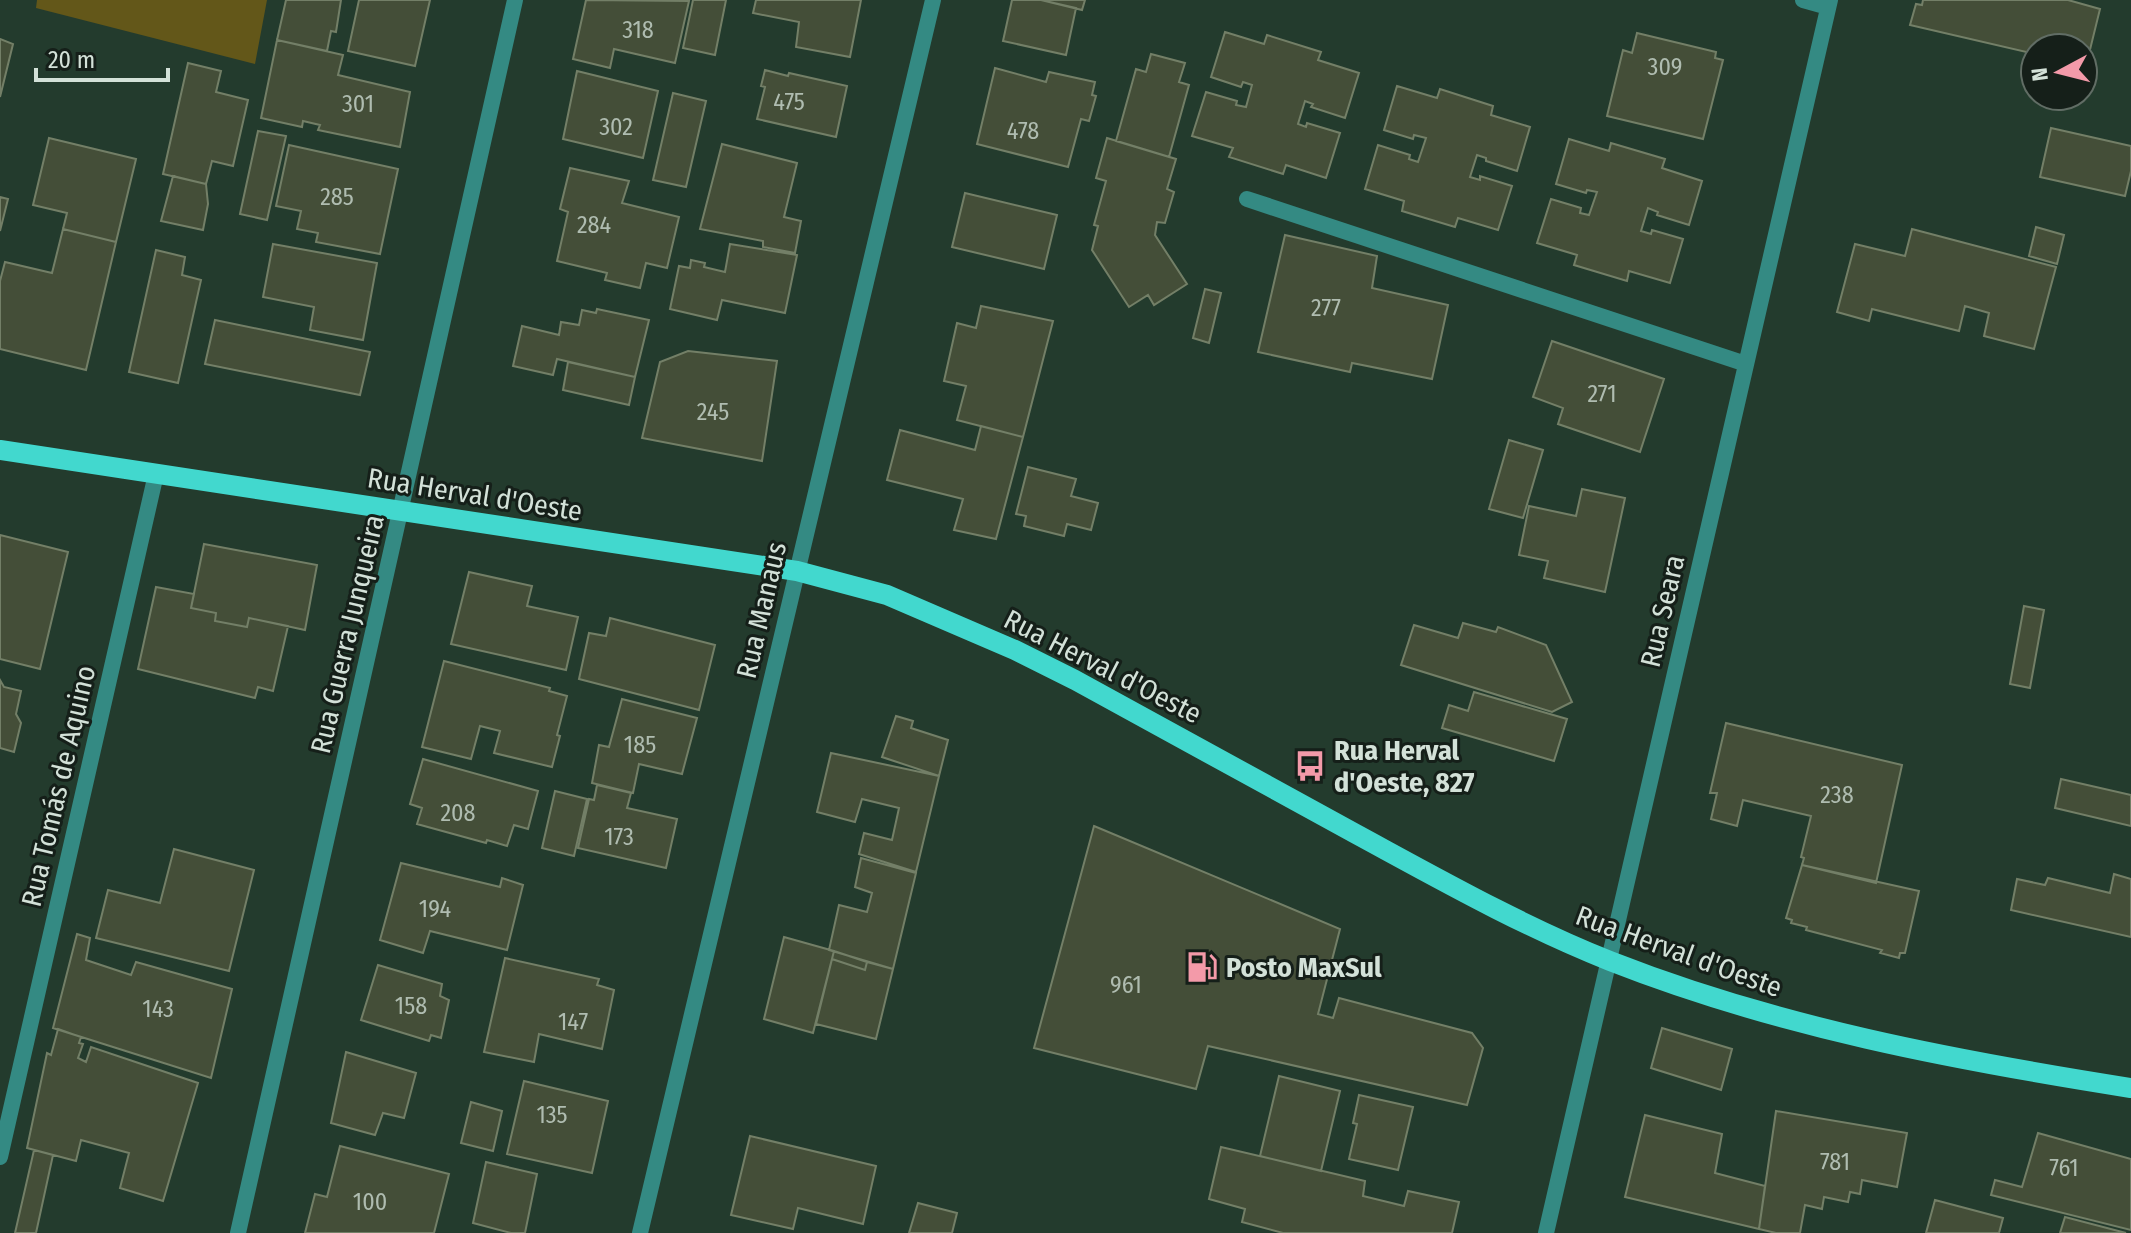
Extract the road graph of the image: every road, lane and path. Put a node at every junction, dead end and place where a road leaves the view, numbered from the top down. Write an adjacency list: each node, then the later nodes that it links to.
1 (515, 0): 9 (street, Rua Guerra Junqueira)
2 (933, 0): 10 (street, Rua Manaus)
3 (1803, 0): 4 (street)
4 (1829, 4): 6 (street, Rua Seara)
5 (1247, 199): 6 (street)
6 (1746, 364): 11 (street, Rua Seara)
7 (0, 450): 8 (main road, Rua Herval d'Oeste)
8 (156, 474): 9 (main road, Rua Herval d'Oeste); 13 (street, Rua Tomás de Aquino)
9 (401, 511): 10 (main road, Rua Herval d'Oeste); 14 (street, Rua Guerra Junqueira)
10 (797, 571): 11 (main road, Rua Herval d'Oeste); 15 (street, Rua Manaus)
11 (1609, 960): 12 (main road, Rua Herval d'Oeste); 16 (street, Rua Seara)
12 (2131, 1088)
13 (0, 1157)
14 (238, 1233)
15 (640, 1233)
16 (1546, 1233)

